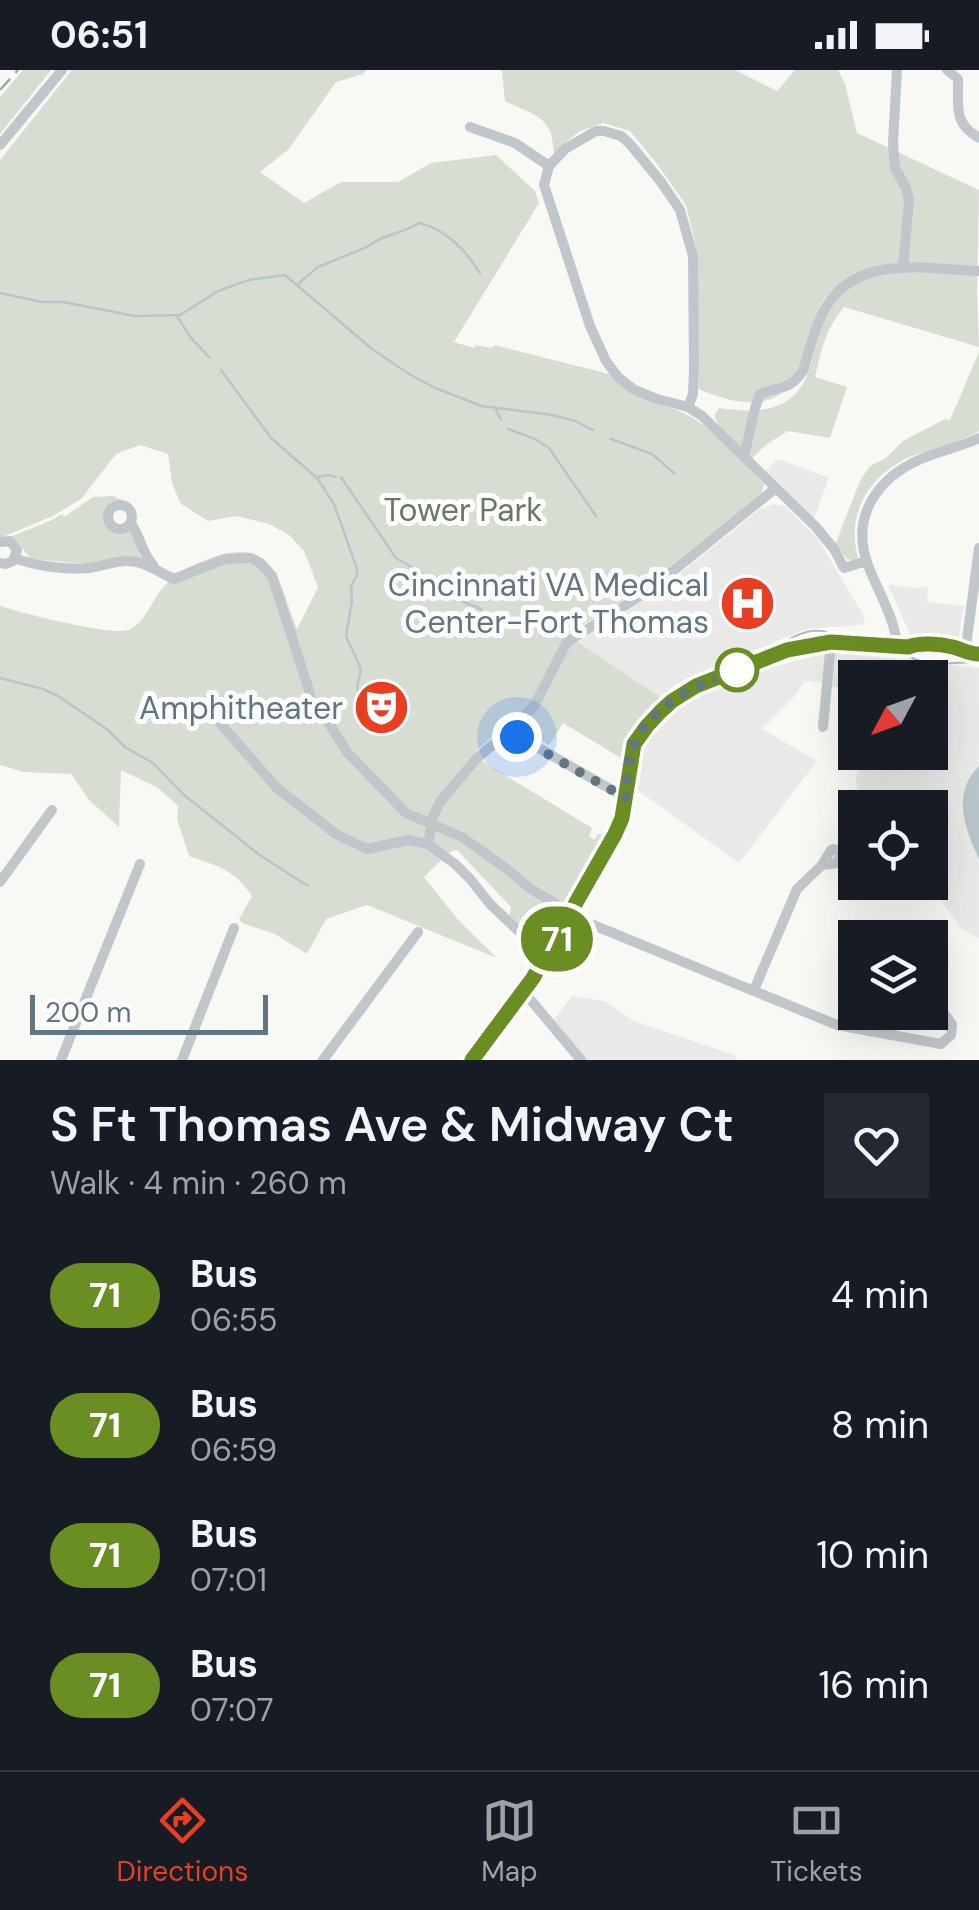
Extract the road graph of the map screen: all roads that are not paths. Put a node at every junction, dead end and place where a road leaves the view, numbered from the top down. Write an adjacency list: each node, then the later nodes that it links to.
1 (62, 70): 6 (street)
2 (898, 70): 8 (street)
3 (946, 70): 5 (street)
4 (470, 126): 7 (street)
5 (979, 138)
6 (0, 145)
7 (549, 166): 10 (street); 10 (street)
8 (904, 268): 9 (street); 12 (street)
9 (979, 272)
10 (688, 408): 12 (street)
11 (979, 438): 18 (street)
12 (744, 457): 13 (street)
13 (776, 488): 18 (street); 26 (street)
14 (129, 525): 20 (street)
15 (0, 542): 17 (street)
16 (979, 548): 23 (street)
17 (16, 558): 19 (street); 20 (street)
18 (866, 561): 22 (street)
19 (0, 563)
20 (156, 568): 29 (street)
21 (831, 642): 22 (main road); 25 (street); 27 (main road)
22 (902, 646): 23 (main road)
23 (972, 654)
24 (205, 706): 30 (street)
25 (823, 726)
26 (509, 731): 27 (street); 29 (street)
27 (626, 798): 34 (main road)
28 (52, 810): 33 (street)
29 (433, 824): 30 (street); 34 (street)
30 (428, 844): 37 (street)
31 (140, 864): 43 (street)
32 (822, 864): 38 (street)
33 (0, 882)
34 (570, 912): 37 (main road); 38 (street)
35 (234, 928): 44 (street)
36 (418, 932): 45 (street)
37 (546, 957): 39 (main road)
38 (754, 990): 41 (street)
39 (524, 992): 46 (main road); 47 (street)
40 (948, 1019): 42 (street)
41 (838, 1025)
42 (862, 1030)
43 (61, 1060)
44 (182, 1060)
45 (323, 1060)
46 (473, 1060)
47 (581, 1060)

